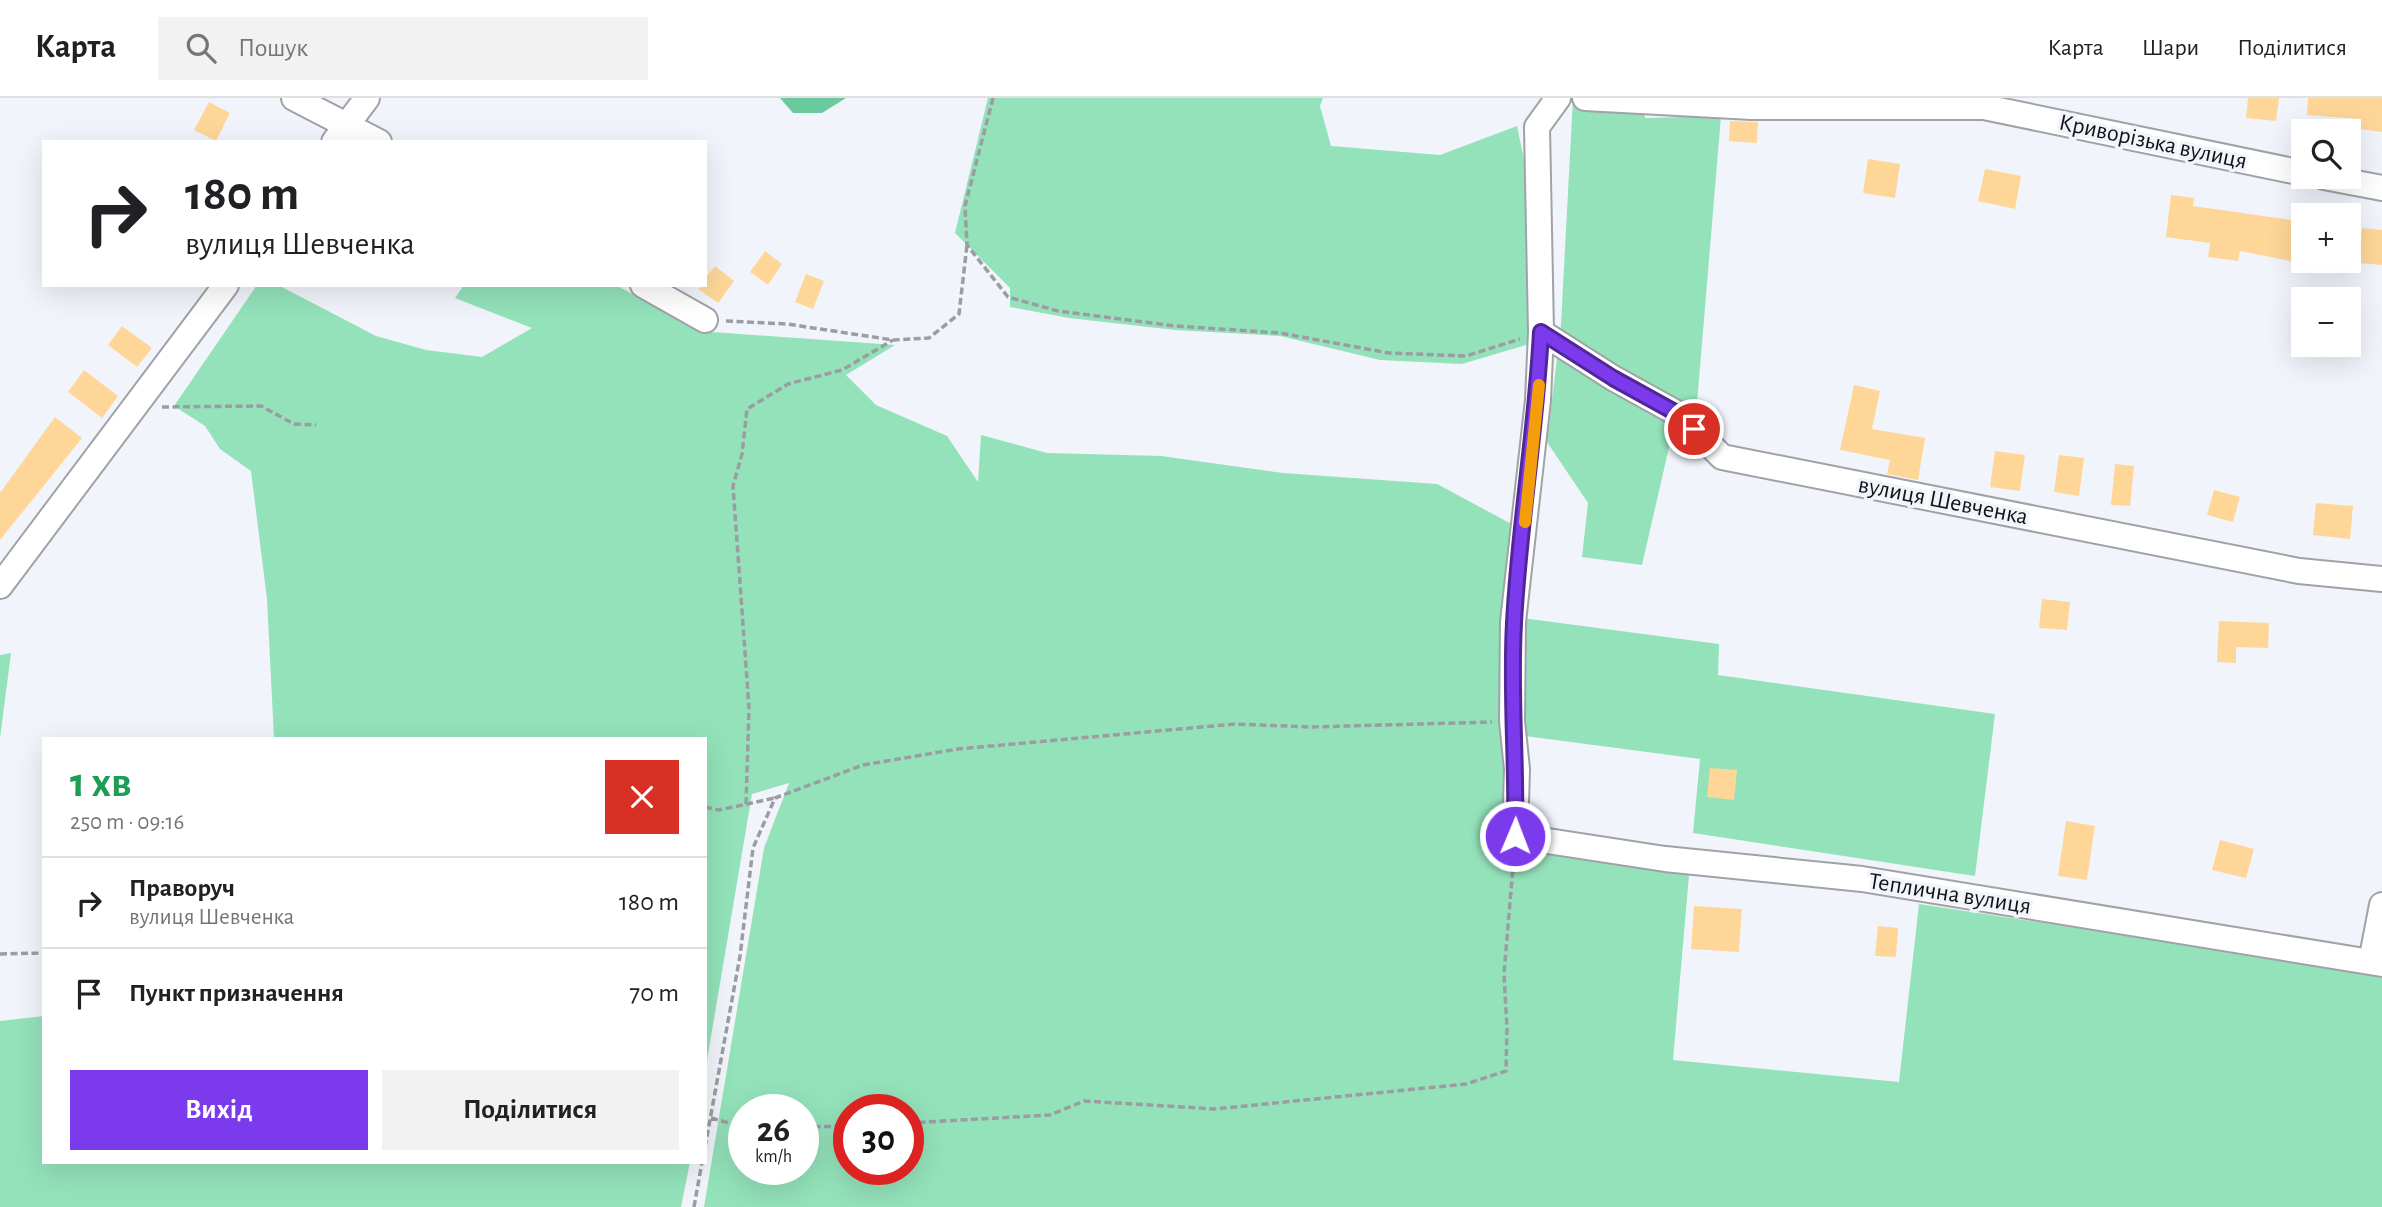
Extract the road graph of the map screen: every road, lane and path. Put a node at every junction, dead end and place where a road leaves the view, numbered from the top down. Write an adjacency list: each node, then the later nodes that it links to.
1 (294, 98): 6 (street)
2 (367, 98): 6 (street)
3 (993, 98): 11 (path)
4 (1558, 98): 15 (street)
5 (1585, 98): 8 (street, Криворізька вулиця)
6 (340, 133): 7 (street)
7 (370, 140)
8 (2291, 171)
9 (2361, 184): 10 (street)
10 (2382, 188)
11 (967, 244): 15 (path); 16 (path)
12 (225, 287): 17 (street)
13 (647, 287): 14 (street)
14 (705, 320): 16 (path)
15 (1541, 332): 19 (street, вулиця Шевченка); 21 (street)
16 (893, 340): 23 (path)
17 (135, 407): 18 (path); 20 (street)
18 (316, 425)
19 (2382, 579)
20 (0, 586)
21 (1512, 721): 22 (path); 25 (street)
22 (775, 798): 23 (path); 30 (path)
23 (746, 804): 24 (path)
24 (707, 807)
25 (1515, 836): 29 (street, Теплична вулиця); 31 (path)
26 (2382, 905): 29 (street)
27 (42, 953): 28 (path)
28 (0, 954)
29 (2376, 963)
30 (710, 1118): 32 (path); 33 (path)
31 (924, 1122)
32 (728, 1123)
33 (707, 1135)
34 (702, 1164): 35 (path)
35 (694, 1207)

